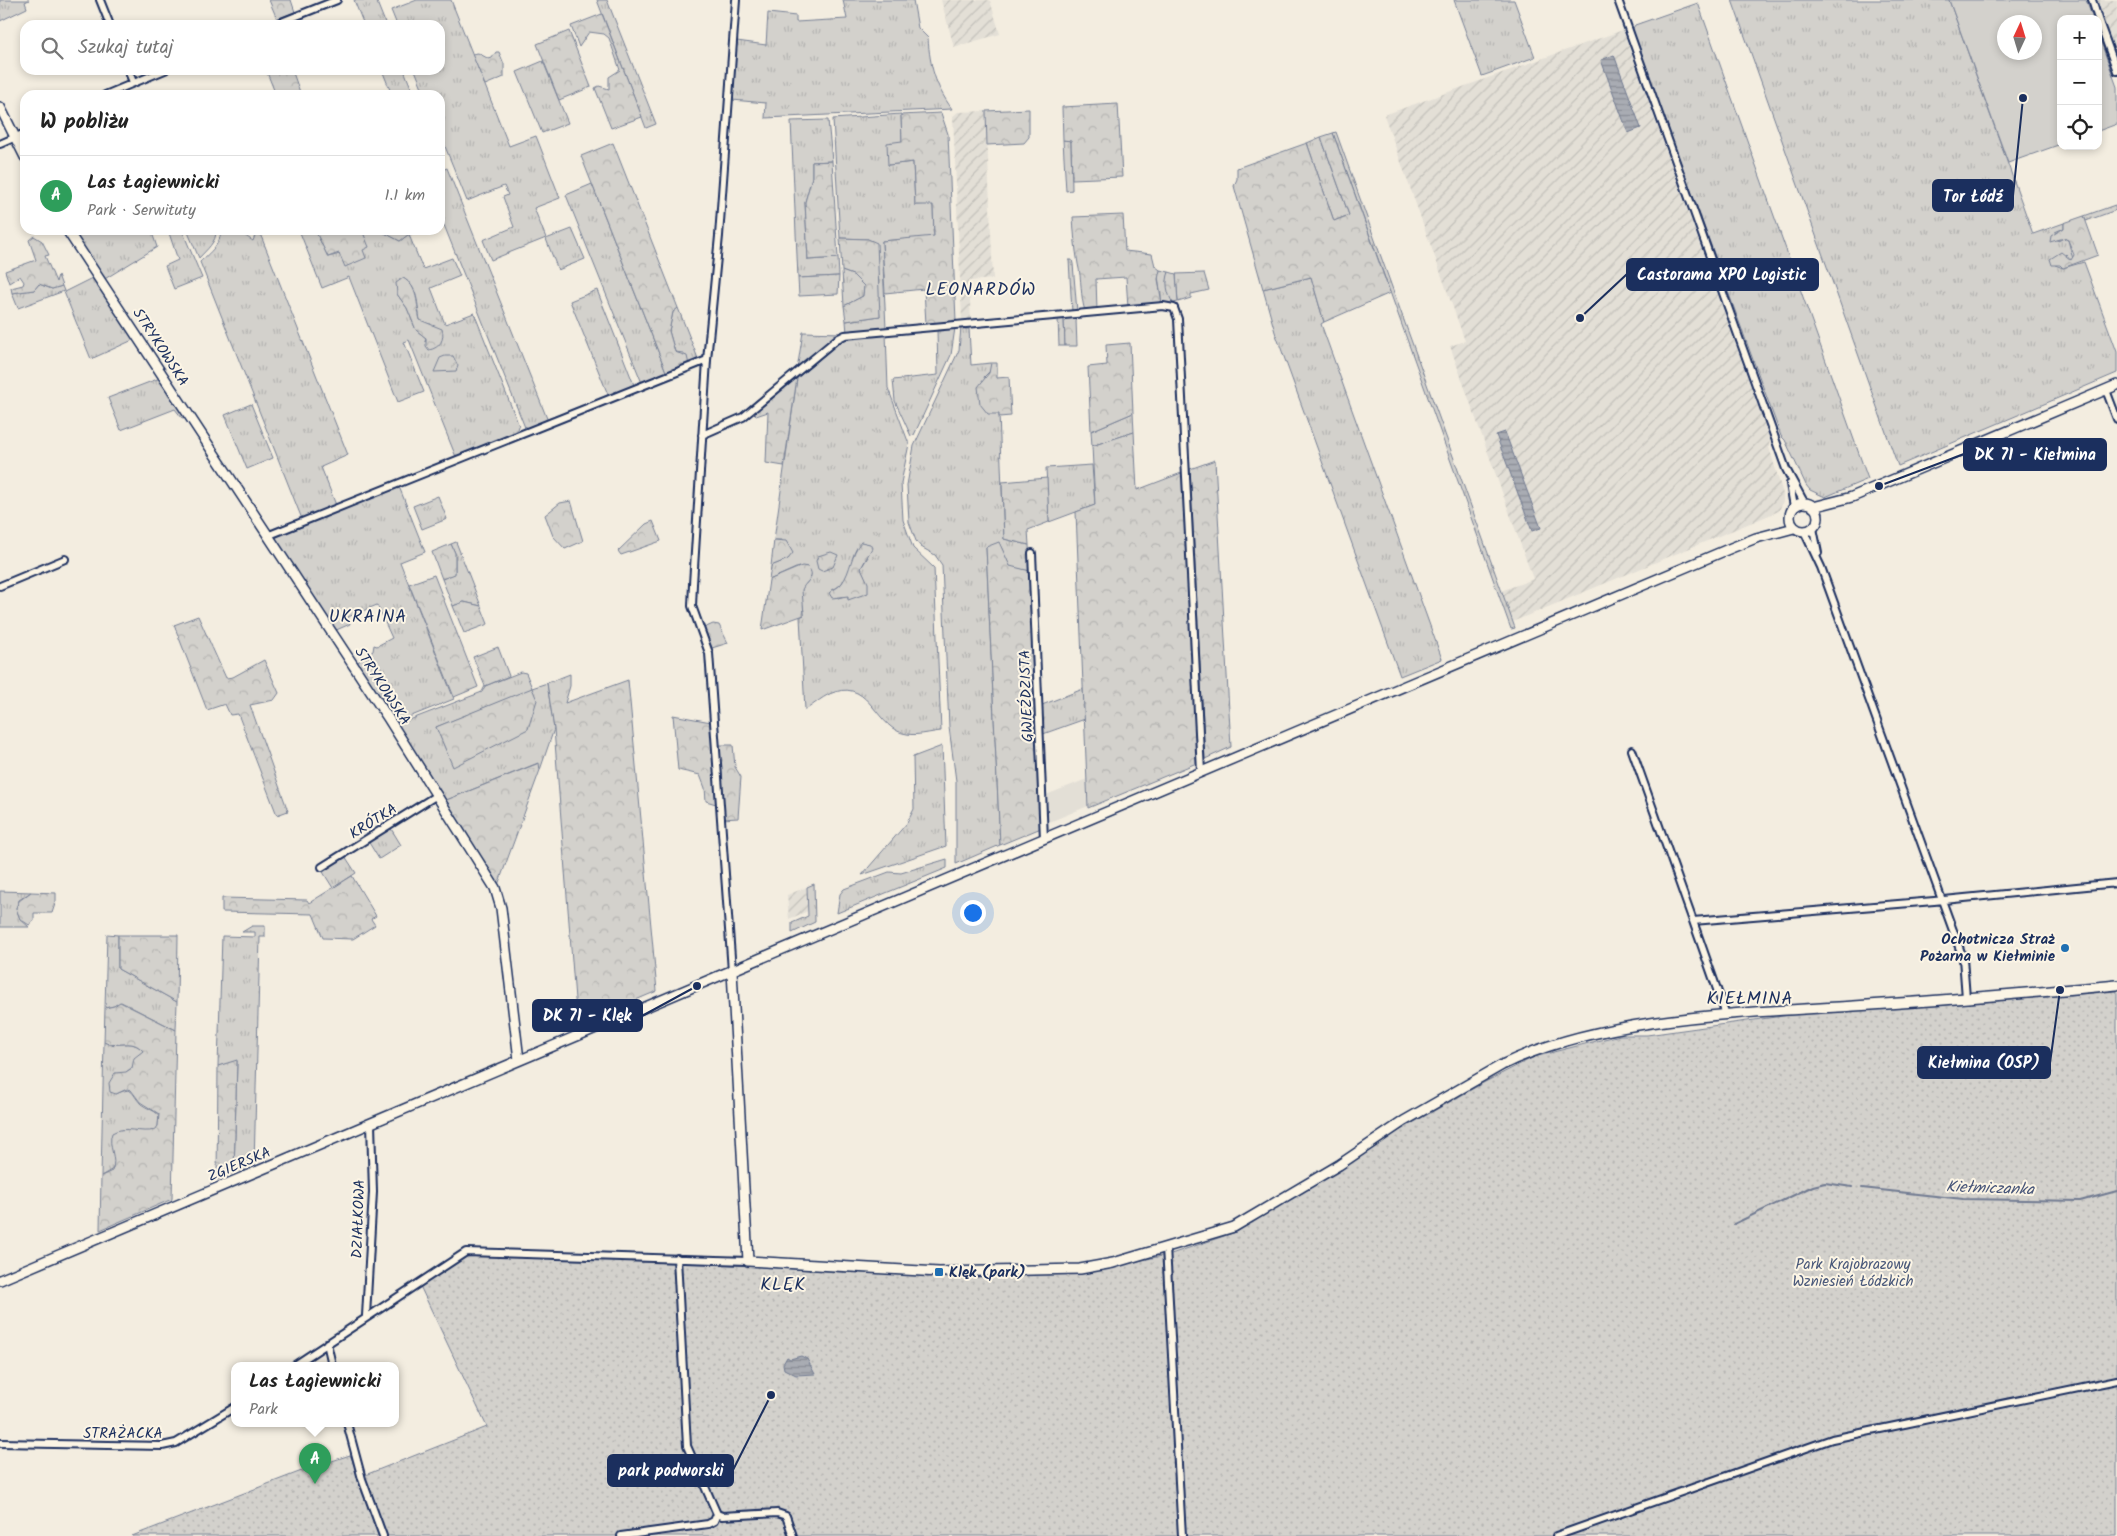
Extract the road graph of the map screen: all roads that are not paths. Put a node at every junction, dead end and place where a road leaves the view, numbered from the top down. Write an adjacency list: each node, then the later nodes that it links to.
1 (100, 0): 7 (street)
2 (336, 0): 8 (street)
3 (736, 0): 21 (street)
4 (1618, 0): 26 (street)
5 (2092, 0): 6 (street)
6 (2097, 15)
7 (108, 20)
8 (286, 20)
9 (2102, 30): 10 (street)
10 (2117, 71)
11 (130, 75): 13 (street)
12 (151, 75): 13 (street)
13 (133, 82): 14 (street)
14 (116, 90)
15 (0, 107): 17 (street)
16 (20, 136): 17 (street)
17 (15, 138): 18 (street); 19 (street)
18 (0, 144)
19 (20, 148)
20 (70, 235): 34 (street, STRYKOWSKA)
21 (707, 360): 25 (street); 34 (street)
22 (2117, 385): 23 (street)
23 (2106, 390): 24 (street); 27 (street)
24 (2117, 419)
25 (702, 436): 40 (street); 47 (street)
26 (1786, 469): 28 (street); 29 (street)
27 (1852, 497): 28 (street); 31 (street)
28 (1809, 506): 29 (street); 31 (street)
29 (1794, 507): 30 (street)
30 (1790, 516): 32 (street); 35 (street)
31 (1818, 517): 33 (street)
32 (1794, 528): 33 (street); 35 (street)
33 (1808, 530): 45 (street)
34 (267, 536): 41 (street, STRYKOWSKA)
35 (1756, 538): 40 (street, ZGIERSKA)
36 (1032, 553): 42 (street, GWIEŹDZISTA)
37 (65, 559): 38 (street)
38 (0, 586)
39 (1632, 750): 46 (street)
40 (1201, 772): 42 (street, ZGIERSKA)
41 (437, 795): 43 (street, KRÓTKA); 51 (street, STRYKOWSKA)
42 (1044, 838): 47 (street, ZGIERSKA)
43 (322, 867)
44 (2117, 883): 45 (street)
45 (1942, 899): 46 (street); 49 (street)
46 (1693, 921): 50 (street)
47 (732, 971): 51 (street, ZGIERSKA); 55 (street)
48 (2117, 985): 49 (street)
49 (1966, 998): 50 (street)
50 (1726, 1015): 53 (street)
51 (519, 1060): 52 (street, ZGIERSKA)
52 (370, 1123): 56 (street, ZGIERSKA); 57 (street, DZIAŁKOWA)
53 (1166, 1247): 55 (street); 69 (street)
54 (678, 1258): 55 (street); 57 (street); 65 (street)
55 (748, 1261)
56 (0, 1280)
57 (366, 1316): 58 (street)
58 (326, 1343): 59 (street); 60 (street)
59 (299, 1362)
60 (331, 1362)
61 (2117, 1380): 70 (street)
62 (231, 1409): 64 (street, STRAŻACKA)
63 (348, 1427): 66 (street)
64 (0, 1443)
65 (717, 1514): 67 (street); 68 (street)
66 (384, 1536)
67 (621, 1536)
68 (793, 1536)
69 (1182, 1536)
70 (1556, 1536)

